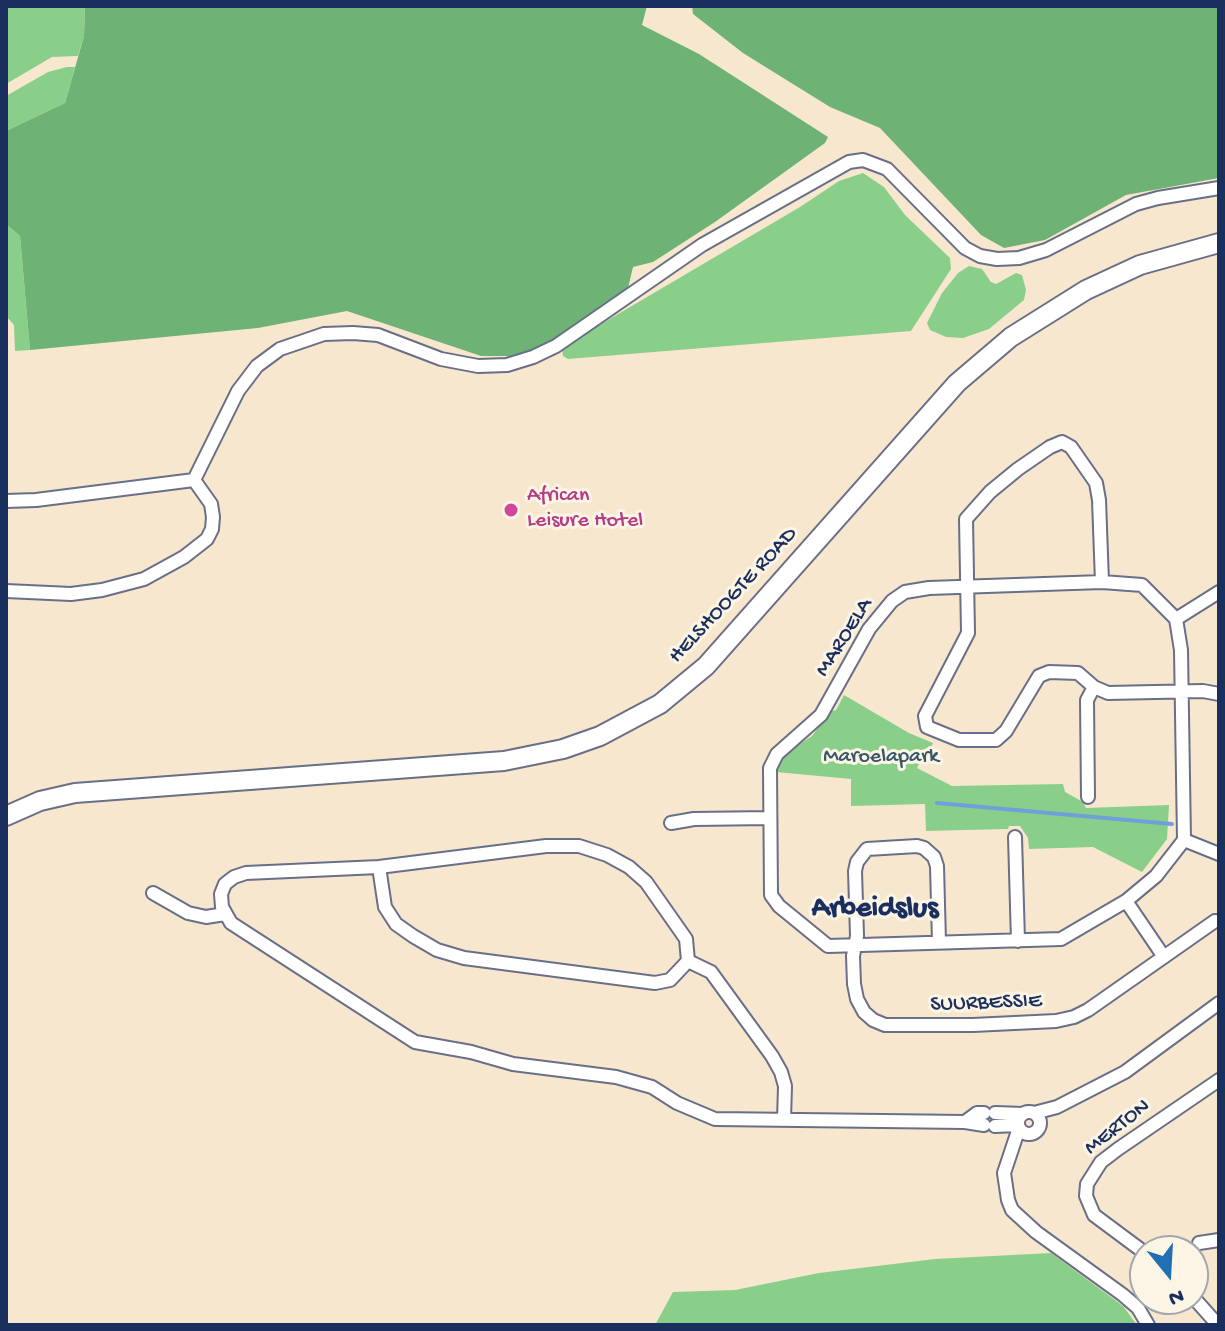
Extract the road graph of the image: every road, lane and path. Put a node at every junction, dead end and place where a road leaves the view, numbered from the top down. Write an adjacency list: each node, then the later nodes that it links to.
1 (1219, 188): 3 (street)
2 (1219, 243): 14 (main road, HELSHOOGTE ROAD)
3 (194, 480): 4 (street); 7 (street)
4 (6, 501)
5 (1102, 582): 6 (street, MAROELA); 6 (street); 9 (street, MAROELA)
6 (968, 587): 10 (street); 15 (street, MAROELA)
7 (6, 591)
8 (1219, 592): 9 (street)
9 (1176, 619): 11 (street)
10 (1094, 687): 11 (street); 13 (street)
11 (1181, 692): 12 (street); 18 (street)
12 (1219, 694)
13 (1088, 797)
14 (6, 816)
15 (769, 818): 16 (street); 27 (street, MAROELA)
16 (671, 823)
17 (1015, 837): 25 (street)
18 (1184, 840): 19 (street); 22 (street, MAROELA)
19 (1219, 854)
20 (379, 867): 23 (street); 29 (street); 29 (street)
21 (153, 893): 23 (street)
22 (1126, 901): 25 (street, MAROELA); 28 (street)
23 (225, 914): 32 (street)
24 (1215, 921): 28 (street, SUURBESSIE)
25 (1018, 941): 26 (street, MAROELA)
26 (939, 942): 27 (street, MAROELA); 27 (street, SUURBESSIE)
27 (855, 945): 28 (street, SUURBESSIE)
28 (1164, 957)
29 (688, 961): 32 (street)
30 (1219, 1003): 33 (street)
31 (1219, 1080): 34 (street, MERTON)
32 (784, 1120): 33 (street)
33 (1023, 1122): 35 (street)
34 (1129, 1241)
35 (1148, 1325)

